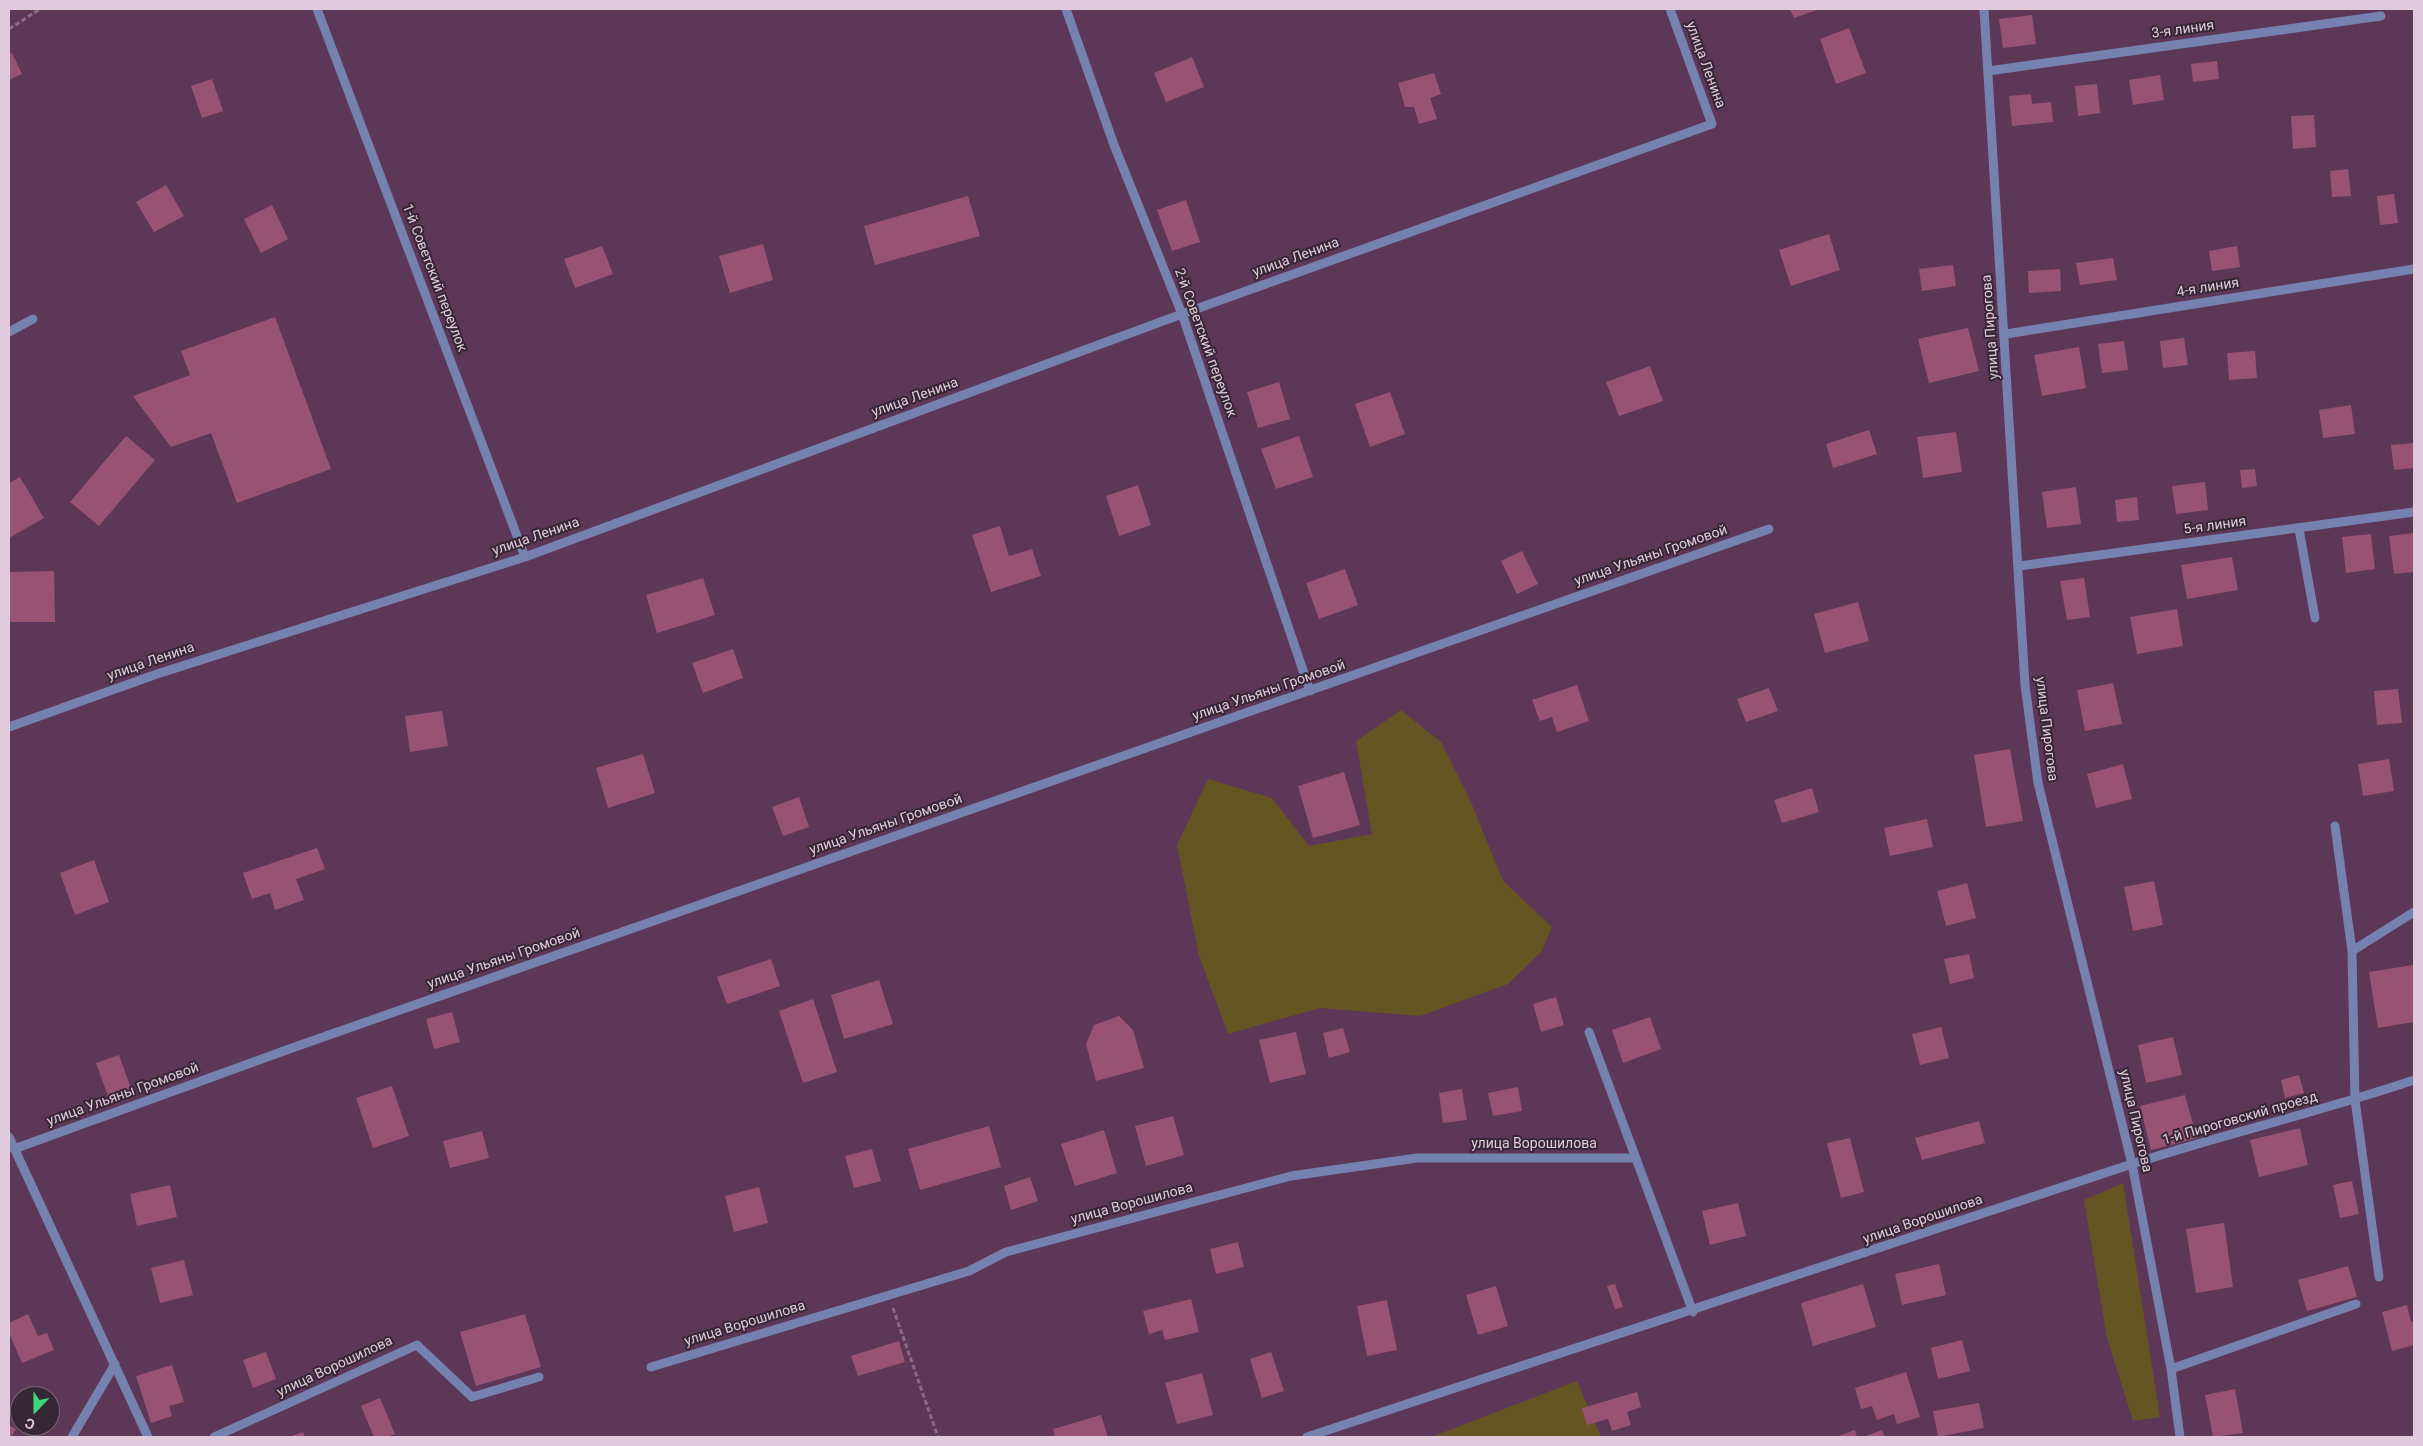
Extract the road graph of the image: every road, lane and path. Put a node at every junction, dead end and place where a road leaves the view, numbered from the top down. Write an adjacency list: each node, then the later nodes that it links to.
1 (40, 9): 7 (path)
2 (317, 9): 17 (street, 1-й Советский переулок)
3 (1066, 9): 10 (street, 2-й Советский переулок)
4 (1670, 9): 10 (street, улица Ленина)
5 (1984, 9): 8 (street, улица Пирогова)
6 (2381, 16): 8 (street, 3-я линия)
7 (9, 28)
8 (1988, 71): 13 (street, улица Пирогова)
9 (2414, 269): 13 (street, 4-я линия)
10 (1182, 314): 17 (street, улица Ленина); 20 (street, 2-й Советский переулок)
11 (33, 319): 12 (street)
12 (9, 332)
13 (2006, 334): 18 (street, улица Пирогова)
14 (2414, 512): 15 (street, 5-я линия)
15 (2299, 529): 18 (street, 5-я линия); 19 (street)
16 (1769, 530): 20 (street, улица Ульяны Громовой)
17 (525, 557): 21 (street, улица Ленина)
18 (2019, 566): 31 (street, улица Пирогова)
19 (2315, 618)
20 (1310, 691): 29 (street, улица Ульяны Громовой)
21 (9, 727)
22 (2335, 826): 24 (street)
23 (2414, 912): 24 (street)
24 (2352, 951): 27 (street)
25 (1589, 1032): 30 (street)
26 (2414, 1080): 27 (street, 1-й Пироговский проезд)
27 (2355, 1100): 31 (street, 1-й Пироговский проезд); 32 (street)
28 (9, 1137): 29 (street)
29 (14, 1150): 36 (street)
30 (1636, 1158): 33 (street, улица Ворошилова); 35 (street)
31 (2132, 1164): 35 (street, улица Ворошилова); 38 (street, улица Пирогова)
32 (2379, 1277)
33 (888, 1295): 37 (street, улица Ворошилова); 43 (path)
34 (2356, 1304): 38 (street)
35 (1693, 1312): 44 (street, улица Ворошилова)
36 (115, 1364): 40 (street); 41 (street)
37 (651, 1367)
38 (2171, 1369): 45 (street, улица Пирогова)
39 (539, 1377): 42 (street, улица Ворошилова)
40 (72, 1437)
41 (148, 1437)
42 (214, 1437)
43 (938, 1437)
44 (1307, 1437)
45 (2180, 1437)

